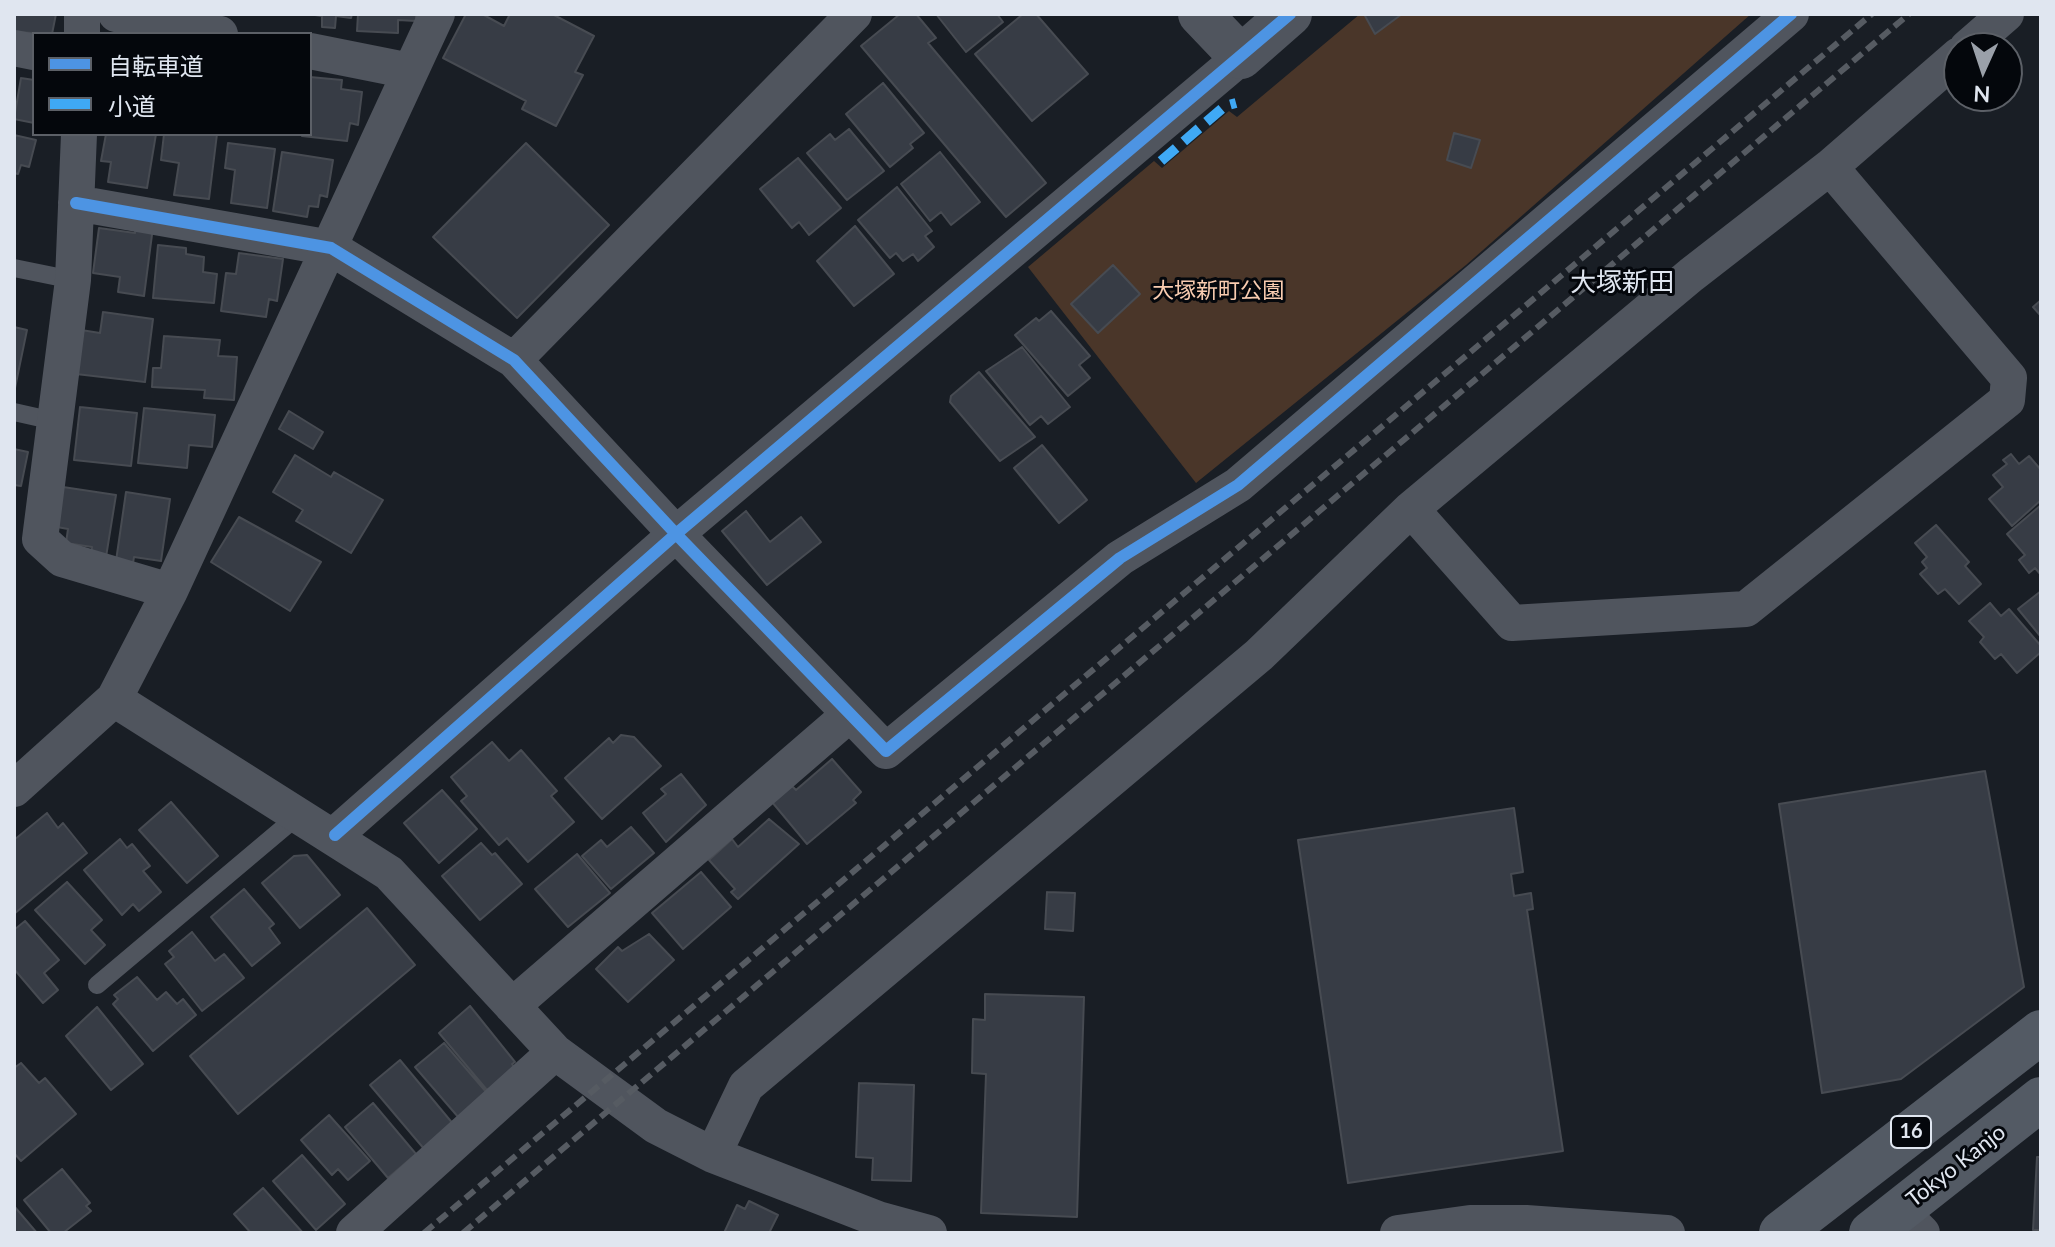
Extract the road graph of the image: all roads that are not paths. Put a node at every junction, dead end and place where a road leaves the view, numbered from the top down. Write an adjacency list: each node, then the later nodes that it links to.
1 (116, 14): 8 (street)
2 (437, 14): 13 (street)
3 (854, 14): 20 (street)
4 (1200, 14): 11 (street)
5 (1290, 14): 11 (street)
6 (1791, 14): 27 (street)
7 (2006, 14): 9 (street)
8 (210, 32)
9 (1985, 32)
10 (312, 51): 13 (street)
11 (1241, 57): 24 (street)
12 (1943, 69): 15 (street)
13 (410, 71): 17 (street)
14 (79, 136): 16 (street)
15 (1830, 167): 23 (street); 23 (street)
16 (76, 203): 17 (street); 19 (street)
17 (331, 248): 20 (street); 25 (street)
18 (14, 268): 19 (lane)
19 (73, 280): 22 (street)
20 (514, 360): 24 (street)
21 (14, 412): 22 (lane)
22 (54, 421): 25 (street)
23 (1411, 509): 36 (street)
24 (676, 534): 27 (street); 30 (street)
25 (170, 591): 26 (street)
26 (114, 699): 28 (street); 29 (street)
27 (850, 714): 32 (street)
28 (14, 789)
29 (300, 814): 30 (street); 31 (lane)
30 (335, 835): 32 (street)
31 (97, 985)
32 (512, 1006): 34 (street)
33 (2041, 1032): 42 (highway, 16)
34 (555, 1052): 36 (street); 38 (street)
35 (2041, 1099): 37 (highway, Tokyo Kanjo / 16)
36 (713, 1155): 39 (street)
37 (1898, 1226)
38 (354, 1233)
39 (929, 1233)
40 (1398, 1233): 41 (street)
41 (1667, 1233)
42 (1781, 1233)

